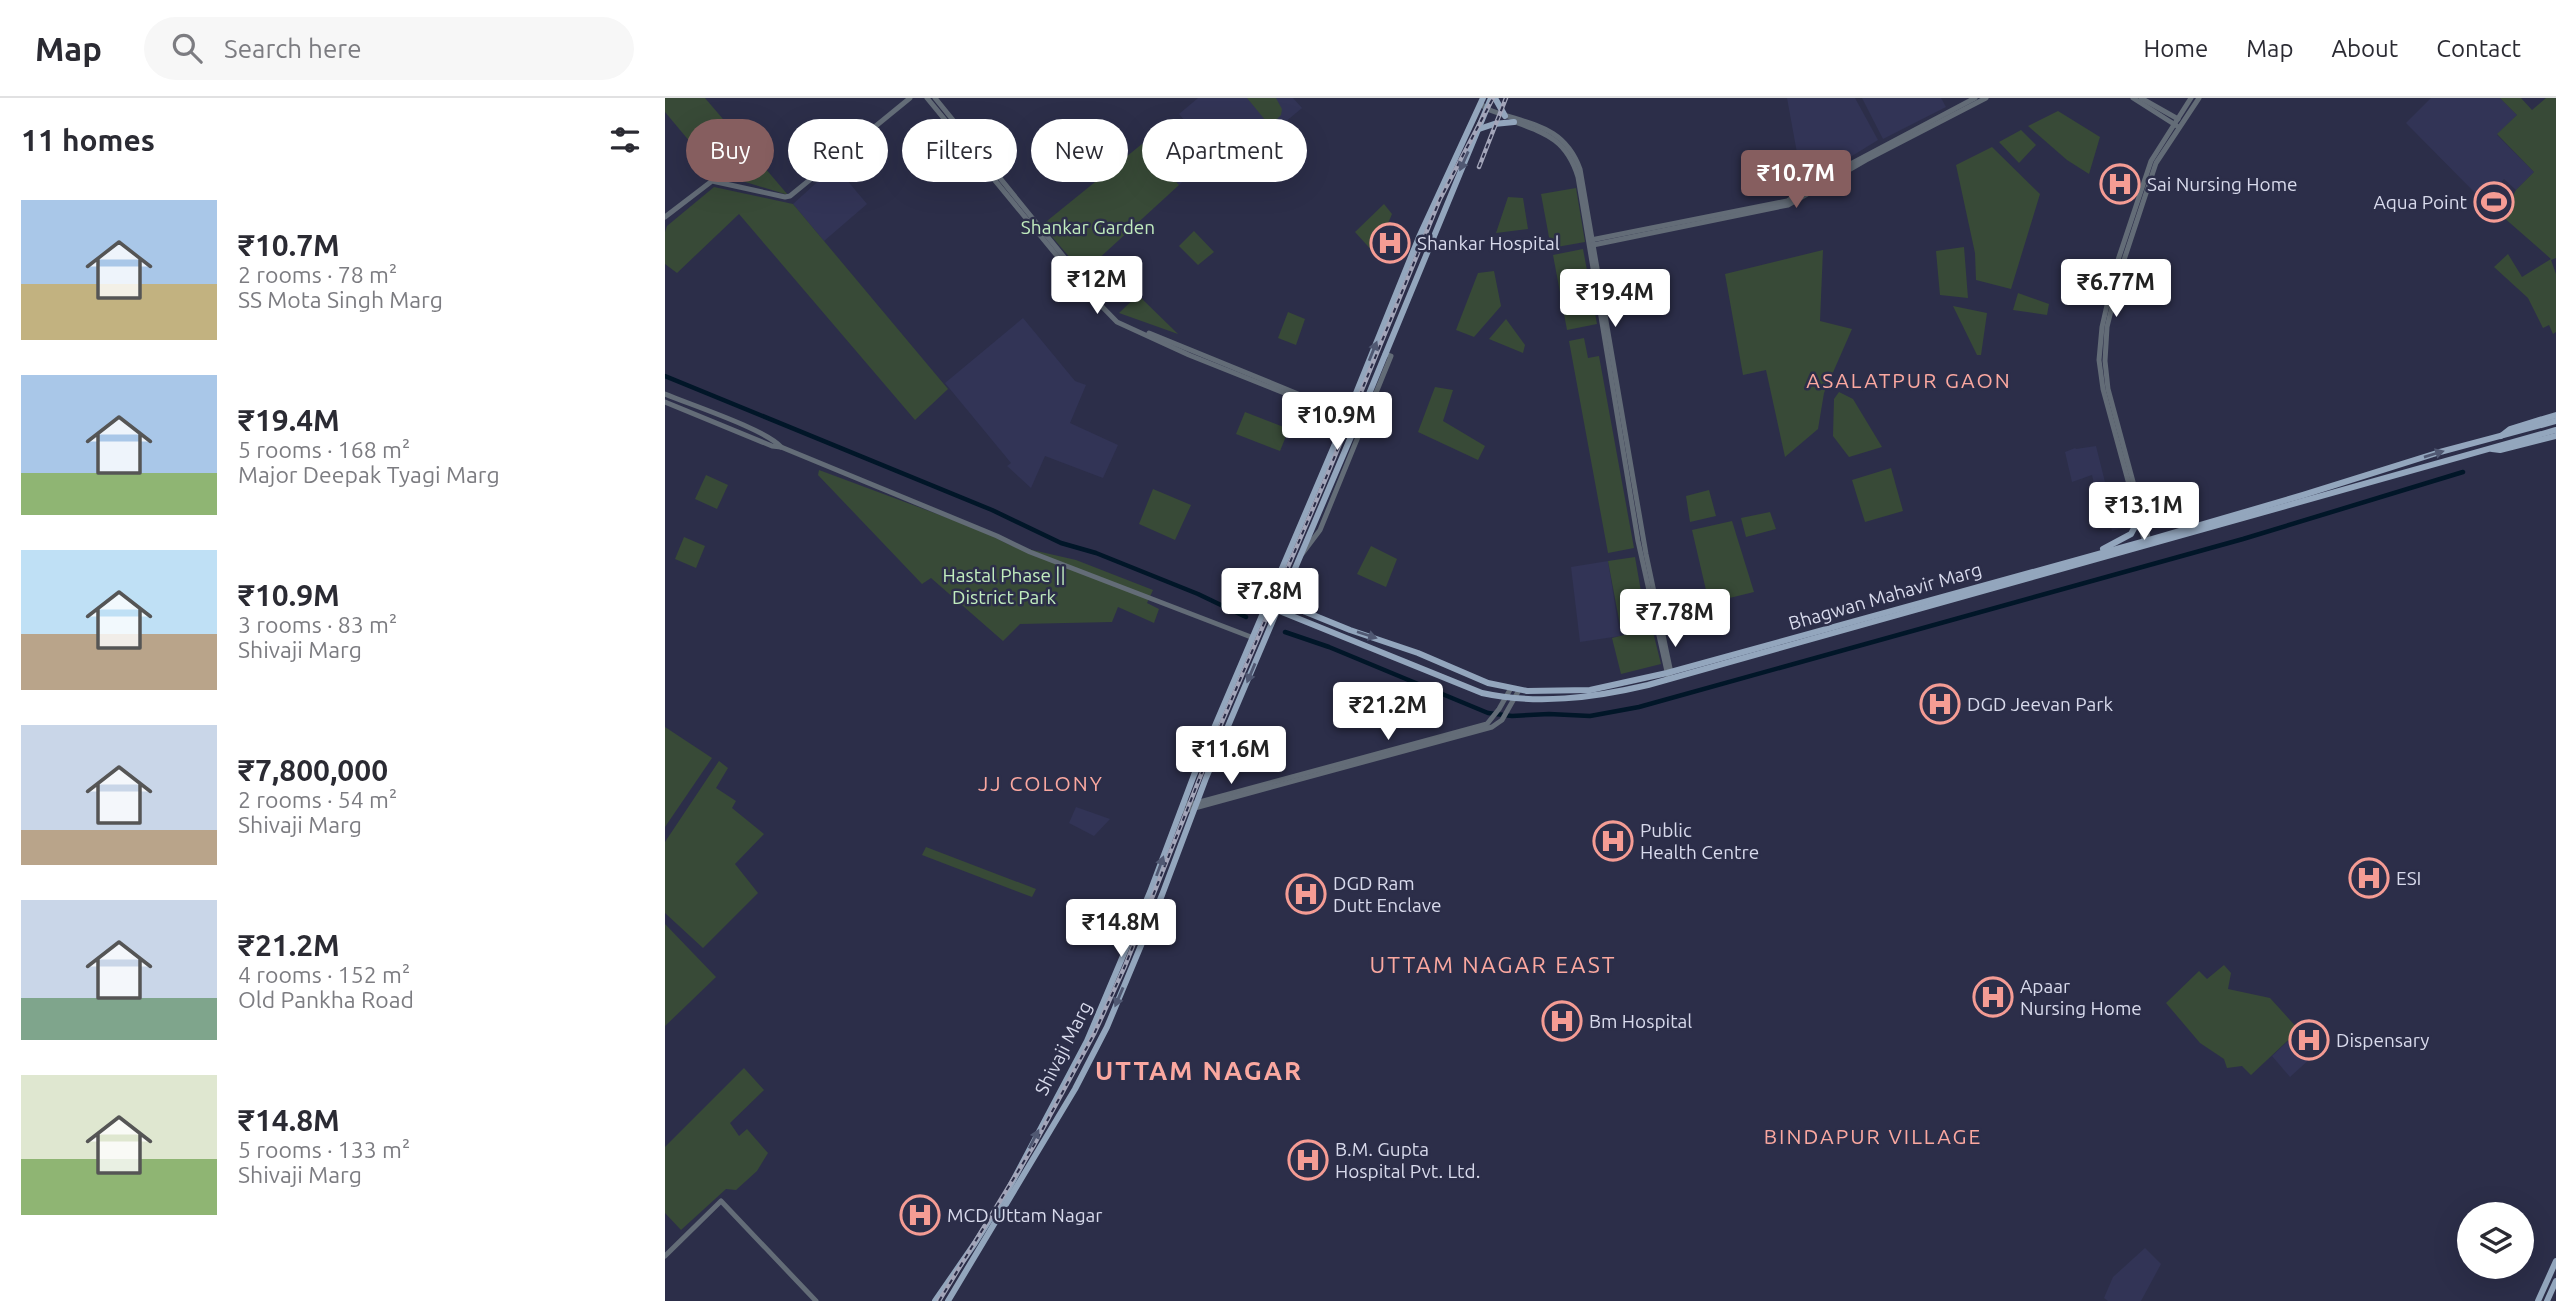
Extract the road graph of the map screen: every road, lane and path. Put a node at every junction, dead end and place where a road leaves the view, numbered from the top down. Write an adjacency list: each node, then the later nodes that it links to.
1 (910, 98): 17 (street)
2 (927, 98): 22 (street)
3 (935, 98): 22 (street)
4 (1493, 98): 11 (main road, Shivaji Marg); 12 (main road)
5 (1975, 98): 13 (street)
6 (1986, 98): 13 (street)
7 (2133, 98): 15 (street)
8 (2141, 98): 15 (street)
9 (2191, 98): 15 (street)
10 (2199, 98): 15 (street)
11 (1483, 106): 12 (street); 14 (street); 16 (main road, Shivaji Marg); 20 (main road, Shivaji Marg, one-way to 11)
12 (1505, 116): 18 (street)
13 (1947, 116): 18 (street)
14 (1514, 122): 16 (main road); 18 (street)
15 (2178, 123): 33 (street)
16 (1478, 130): 25 (main road, Shivaji Marg, one-way to 25)
17 (665, 217)
18 (1591, 243): 43 (street)
19 (665, 394): 31 (street)
20 (1354, 399): 22 (main road); 24 (main road, Shivaji Marg)
21 (665, 402): 31 (street)
22 (1332, 410): 24 (street); 27 (main road)
23 (2556, 415): 30 (main road)
24 (1347, 416): 25 (street); 27 (main road, Shivaji Marg)
25 (1360, 419): 37 (main road, Shivaji Marg)
26 (2556, 421): 30 (main road)
27 (1341, 428): 38 (main road, Shivaji Marg)
28 (2556, 430): 32 (main road)
29 (2556, 436): 32 (main road)
30 (2500, 437): 34 (main road, Bhagwan Mahavir Marg, one-way to 30)
31 (781, 447): 42 (street)
32 (2487, 449): 35 (main road, Bhagwan Mahavir Marg)
33 (2141, 520): 34 (street); 35 (street); 36 (main road)
34 (2164, 536): 35 (main road, Bhagwan Mahavir Marg)
35 (2147, 543): 36 (main road, Bhagwan Mahavir Marg); 43 (main road, Bhagwan Mahavir Marg)
36 (2092, 555): 43 (main road, Bhagwan Mahavir Marg)
37 (1295, 570): 39 (main road, Shivaji Marg); 41 (main road)
38 (1267, 602): 39 (main road); 40 (main road, Bhagwan Mahavir Marg); 42 (main road, Shivaji Marg)
39 (1281, 602): 40 (main road, Shivaji Marg); 41 (main road, Bhagwan Mahavir Marg)
40 (1277, 610): 45 (main road, Bhagwan Mahavir Marg); 48 (main road, Shivaji Marg, one-way to 48)
41 (1305, 612): 44 (main road, Bhagwan Mahavir Marg, one-way to 44)
42 (1251, 637): 47 (main road, Shivaji Marg)
43 (1670, 676): 44 (main road, Bhagwan Mahavir Marg); 46 (main road, Bhagwan Mahavir Marg)
44 (1515, 689): 45 (street); 46 (street)
45 (1507, 698): 46 (main road, Bhagwan Mahavir Marg); 48 (street)
46 (1515, 699): 48 (street)
47 (1183, 804): 48 (street); 49 (main road, Shivaji Marg)
48 (1195, 807): 49 (street); 55 (main road, Shivaji Marg, one-way to 55)
49 (1180, 812): 54 (main road, Shivaji Marg, one-way to 49)
50 (665, 1256): 53 (street)
51 (2556, 1261): 56 (main road)
52 (2556, 1280): 57 (main road)
53 (816, 1301)
54 (935, 1301)
55 (948, 1301)
56 (2538, 1301)
57 (2547, 1301)

